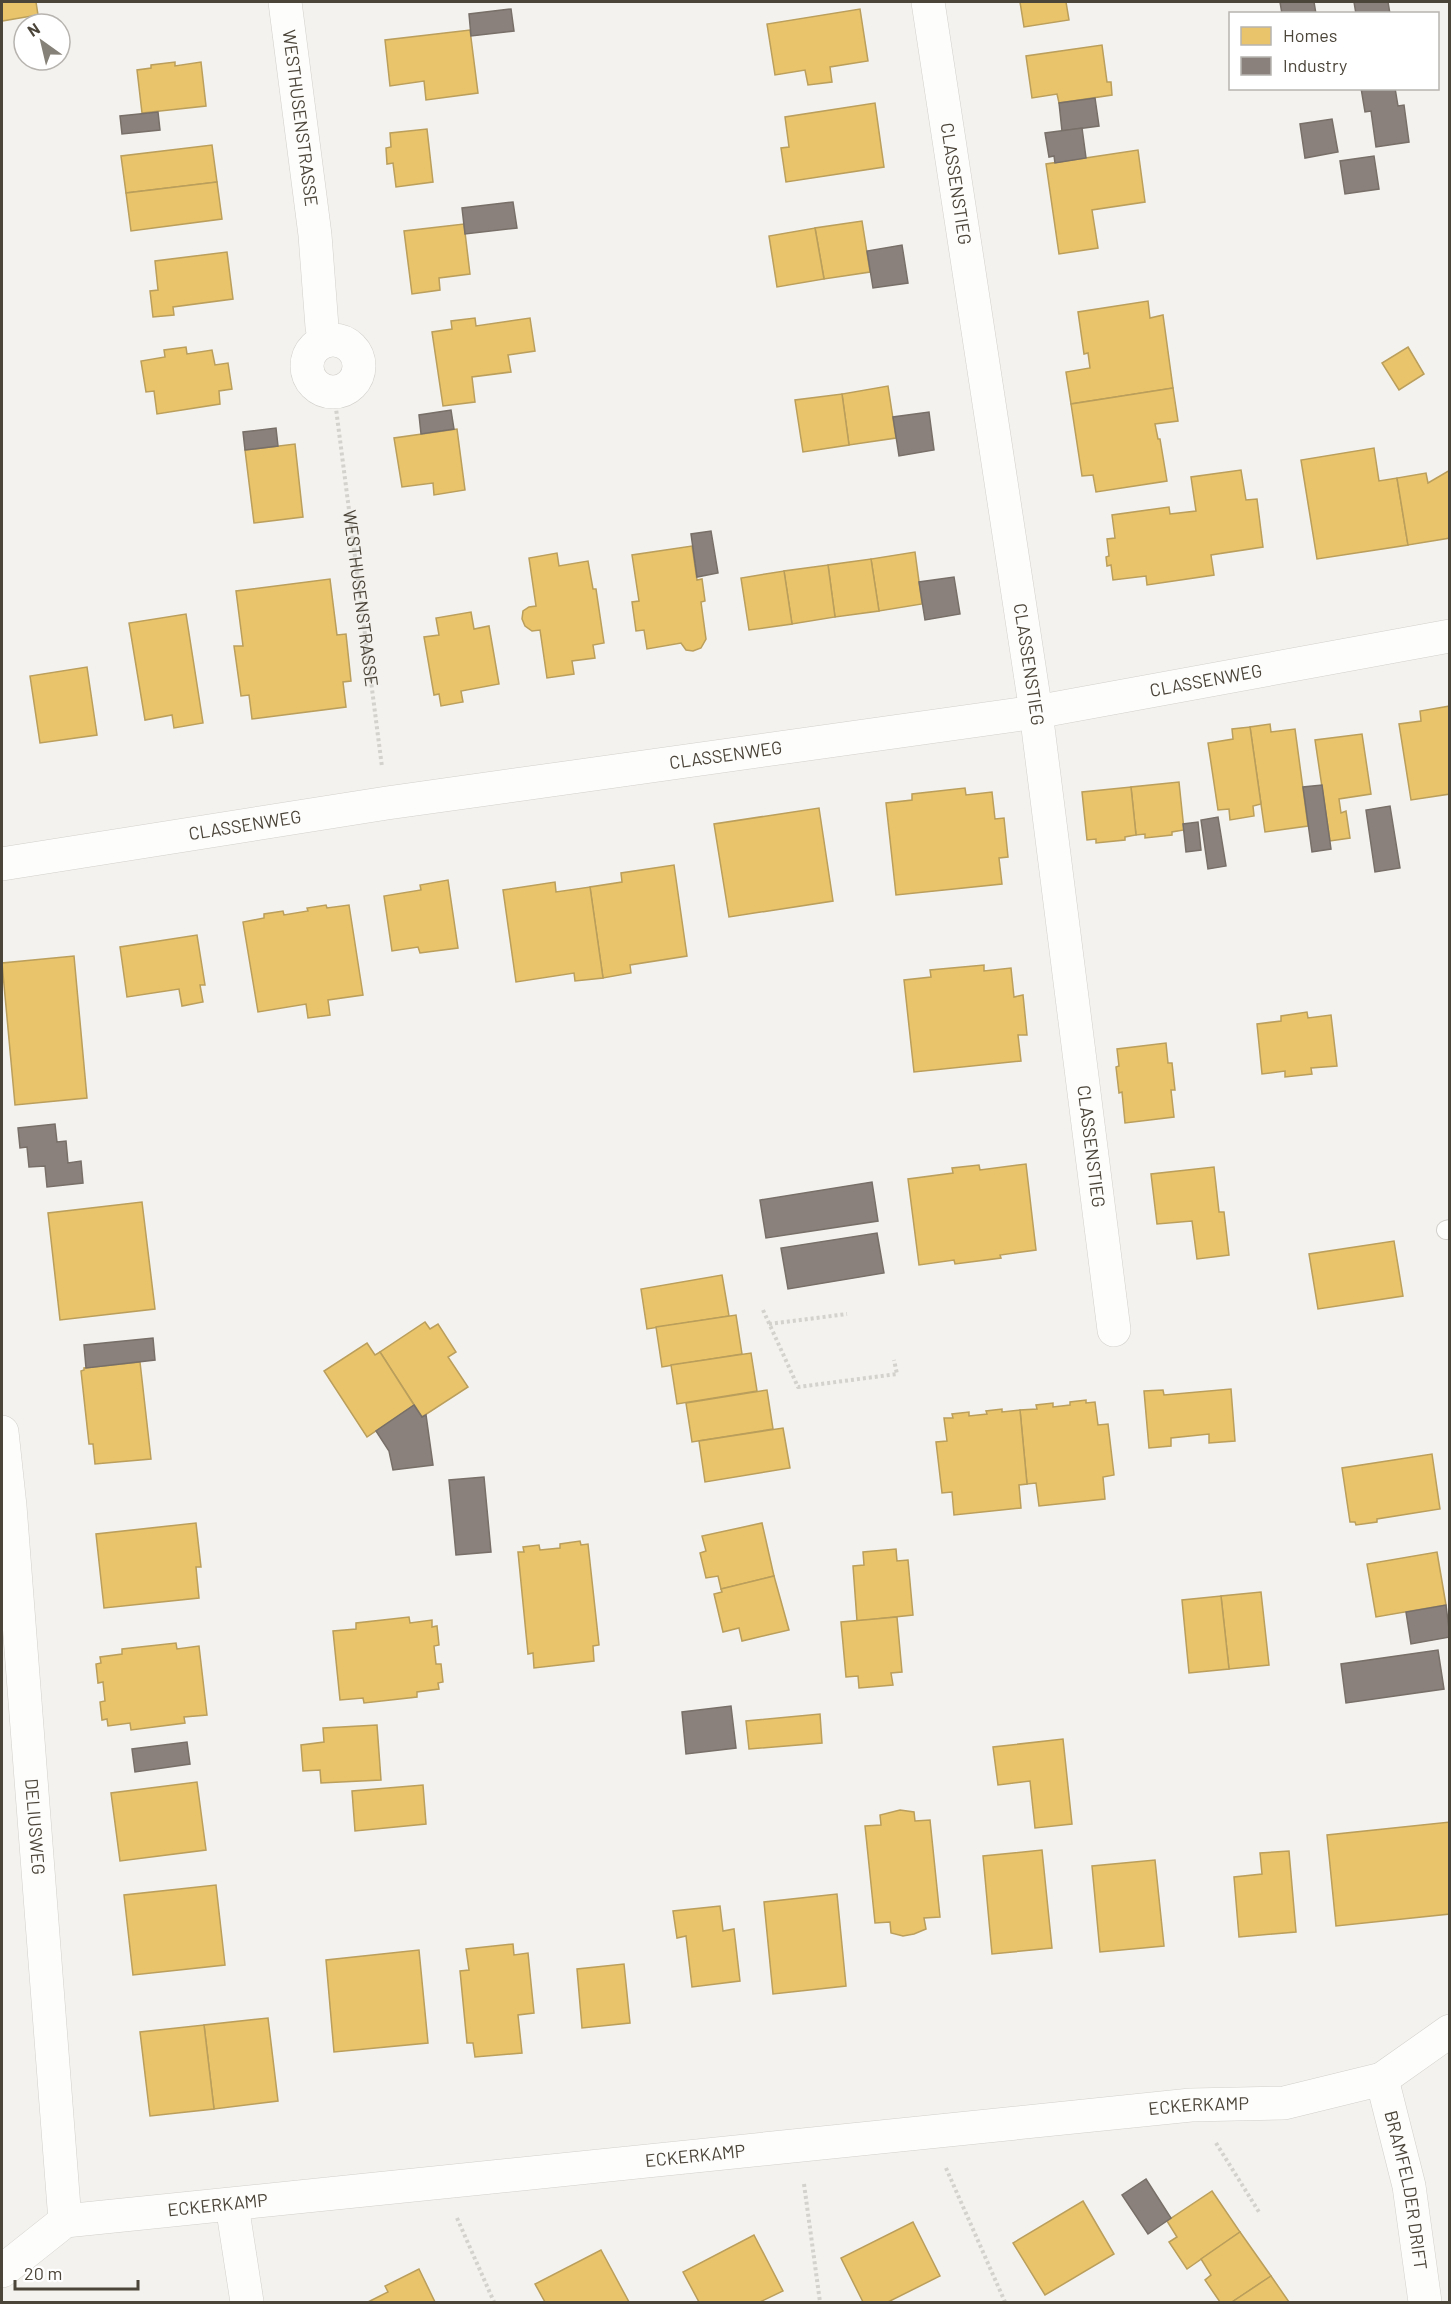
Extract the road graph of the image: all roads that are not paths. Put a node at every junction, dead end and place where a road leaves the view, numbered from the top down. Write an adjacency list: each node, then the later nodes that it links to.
1 (285, 2): 3 (street, WESTHUSENSTRASSE)
2 (928, 2): 5 (street, CLASSENSTIEG)
3 (334, 393)
4 (1449, 636): 5 (street, CLASSENWEG)
5 (1036, 712): 6 (street, CLASSENWEG); 7 (street, CLASSENSTIEG)
6 (2, 864)
7 (1114, 1330)
8 (2, 1432): 12 (street, DELIUSWEG)
9 (1449, 2031): 10 (street, ECKERKAMP)
10 (1382, 2079): 11 (street, ECKERKAMP); 15 (street, BRAMFELDER DRIFT)
11 (232, 2205): 12 (street, ECKERKAMP); 14 (street)
12 (65, 2221): 13 (street)
13 (2, 2271)
14 (247, 2302)
15 (1425, 2302)

